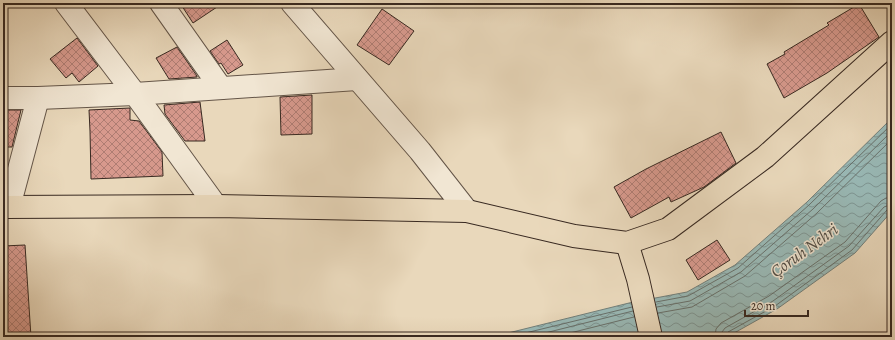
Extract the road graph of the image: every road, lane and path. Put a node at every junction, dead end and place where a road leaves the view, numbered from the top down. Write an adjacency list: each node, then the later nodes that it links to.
1 (66, 3): 7 (street)
2 (161, 3): 6 (street)
3 (292, 3): 5 (street)
4 (892, 42): 13 (main road)
5 (357, 80): 6 (street); 12 (street)
6 (221, 88): 7 (street)
7 (135, 94): 9 (street); 10 (street)
8 (3, 98): 9 (street)
9 (38, 98): 11 (street)
10 (216, 206): 11 (main road); 12 (main road)
11 (6, 207)
12 (467, 211): 13 (main road)
13 (626, 242): 14 (main road)
14 (651, 337)

